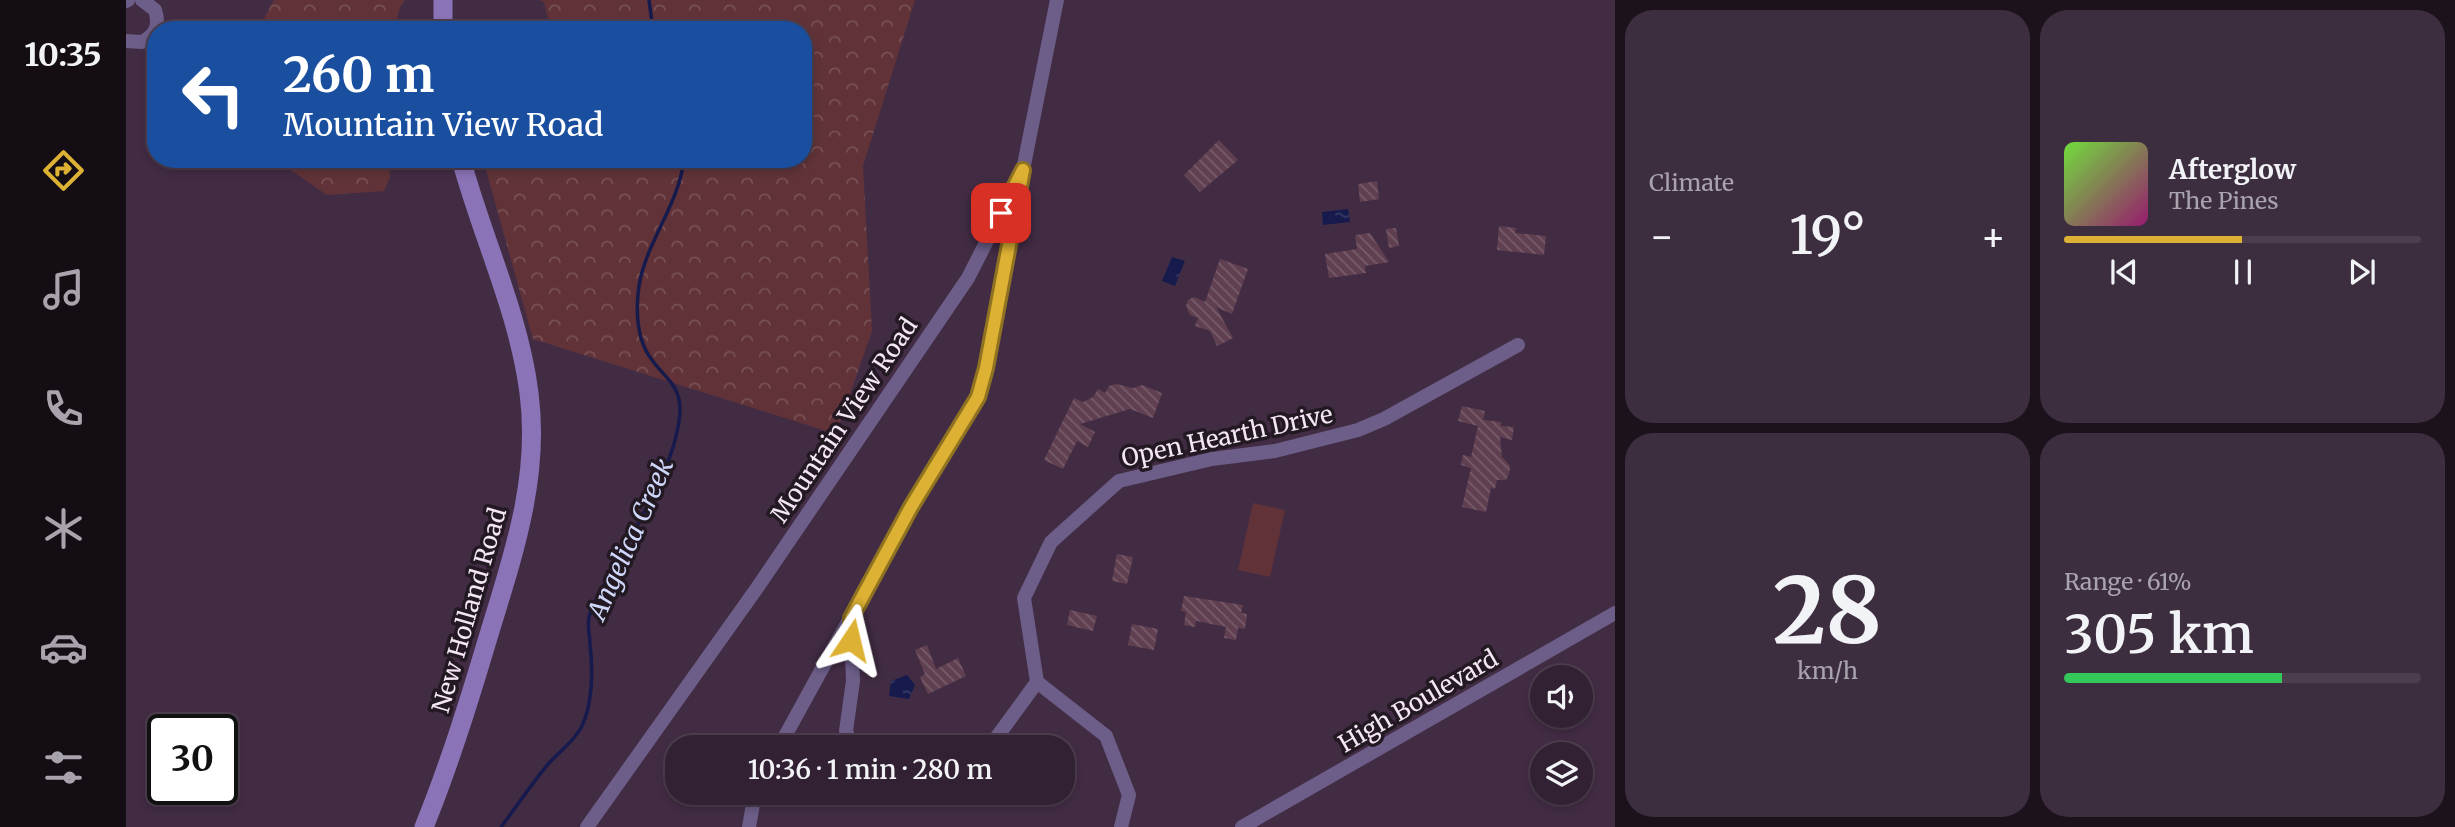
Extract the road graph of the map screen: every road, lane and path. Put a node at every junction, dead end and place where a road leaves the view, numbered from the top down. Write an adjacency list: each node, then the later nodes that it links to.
1 (142, 0): 4 (street)
2 (443, 0): 5 (main road)
3 (1057, 0): 9 (street, Mountain View Road)
4 (156, 21)
5 (443, 21)
6 (147, 39): 7 (street)
7 (126, 41)
8 (464, 168): 18 (main road, New Holland Road)
9 (1023, 170): 12 (street); 19 (street, Mountain View Road)
10 (1518, 345): 13 (street, Open Hearth Drive)
11 (1615, 613): 22 (street, High Boulevard)
12 (851, 618): 14 (street); 15 (street)
13 (1037, 682): 16 (street); 21 (street)
14 (786, 735)
15 (848, 735)
16 (998, 735)
17 (753, 805): 20 (street)
18 (424, 827)
19 (587, 827)
20 (749, 827)
21 (1121, 827)
22 (1242, 827)

